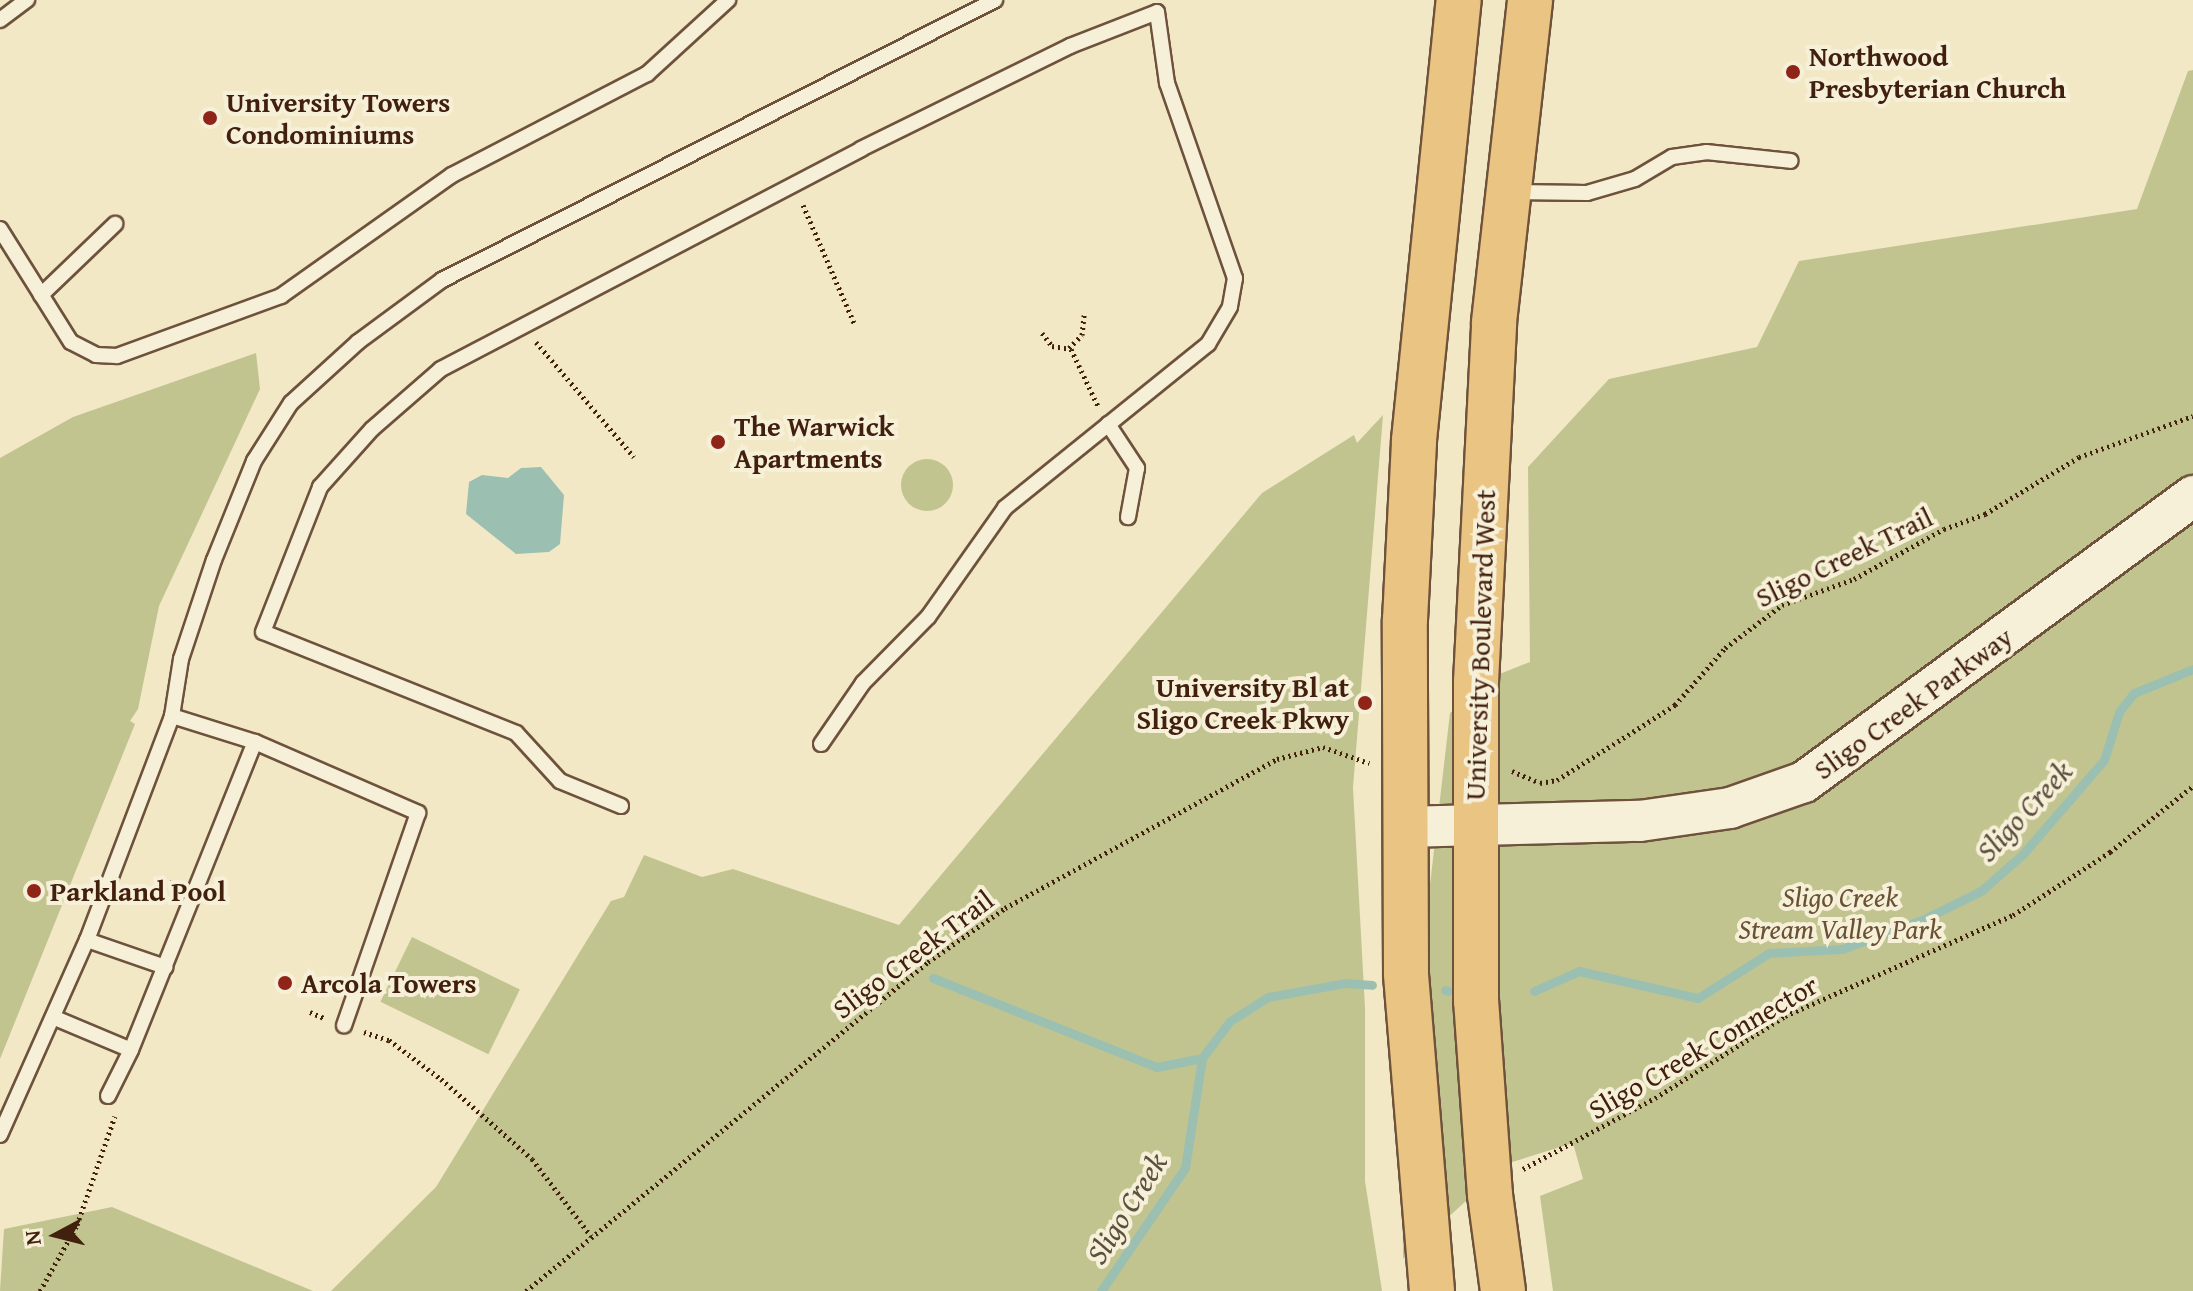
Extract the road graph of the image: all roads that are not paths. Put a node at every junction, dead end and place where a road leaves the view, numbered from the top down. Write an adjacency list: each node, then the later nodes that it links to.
1 (27, 0): 7 (lane)
2 (728, 0): 12 (lane)
3 (995, 0): 16 (lane)
4 (1459, 0): 21 (main road)
5 (1530, 0): 9 (main road, University Boulevard West)
6 (1155, 6): 13 (lane); 19 (lane)
7 (0, 20)
8 (1791, 161): 9 (lane)
9 (1509, 191): 20 (main road, University Boulevard West)
10 (115, 224): 12 (lane)
11 (0, 229): 12 (lane)
12 (41, 295)
13 (1108, 424): 15 (lane); 18 (lane)
14 (2193, 496): 20 (street, Sligo Creek Parkway)
15 (1128, 517)
16 (172, 716): 17 (lane); 22 (lane)
17 (255, 742): 23 (lane); 25 (lane)
18 (821, 744)
19 (621, 806)
20 (1475, 824): 21 (street, Sligo Creek Parkway); 30 (main road, University Boulevard West)
21 (1404, 827): 29 (main road)
22 (87, 940): 23 (lane); 24 (lane)
23 (165, 967): 26 (lane)
24 (55, 1018): 26 (lane); 28 (lane)
25 (344, 1026)
26 (131, 1050): 27 (lane)
27 (108, 1096)
28 (0, 1135)
29 (1432, 1291)
30 (1503, 1291)

